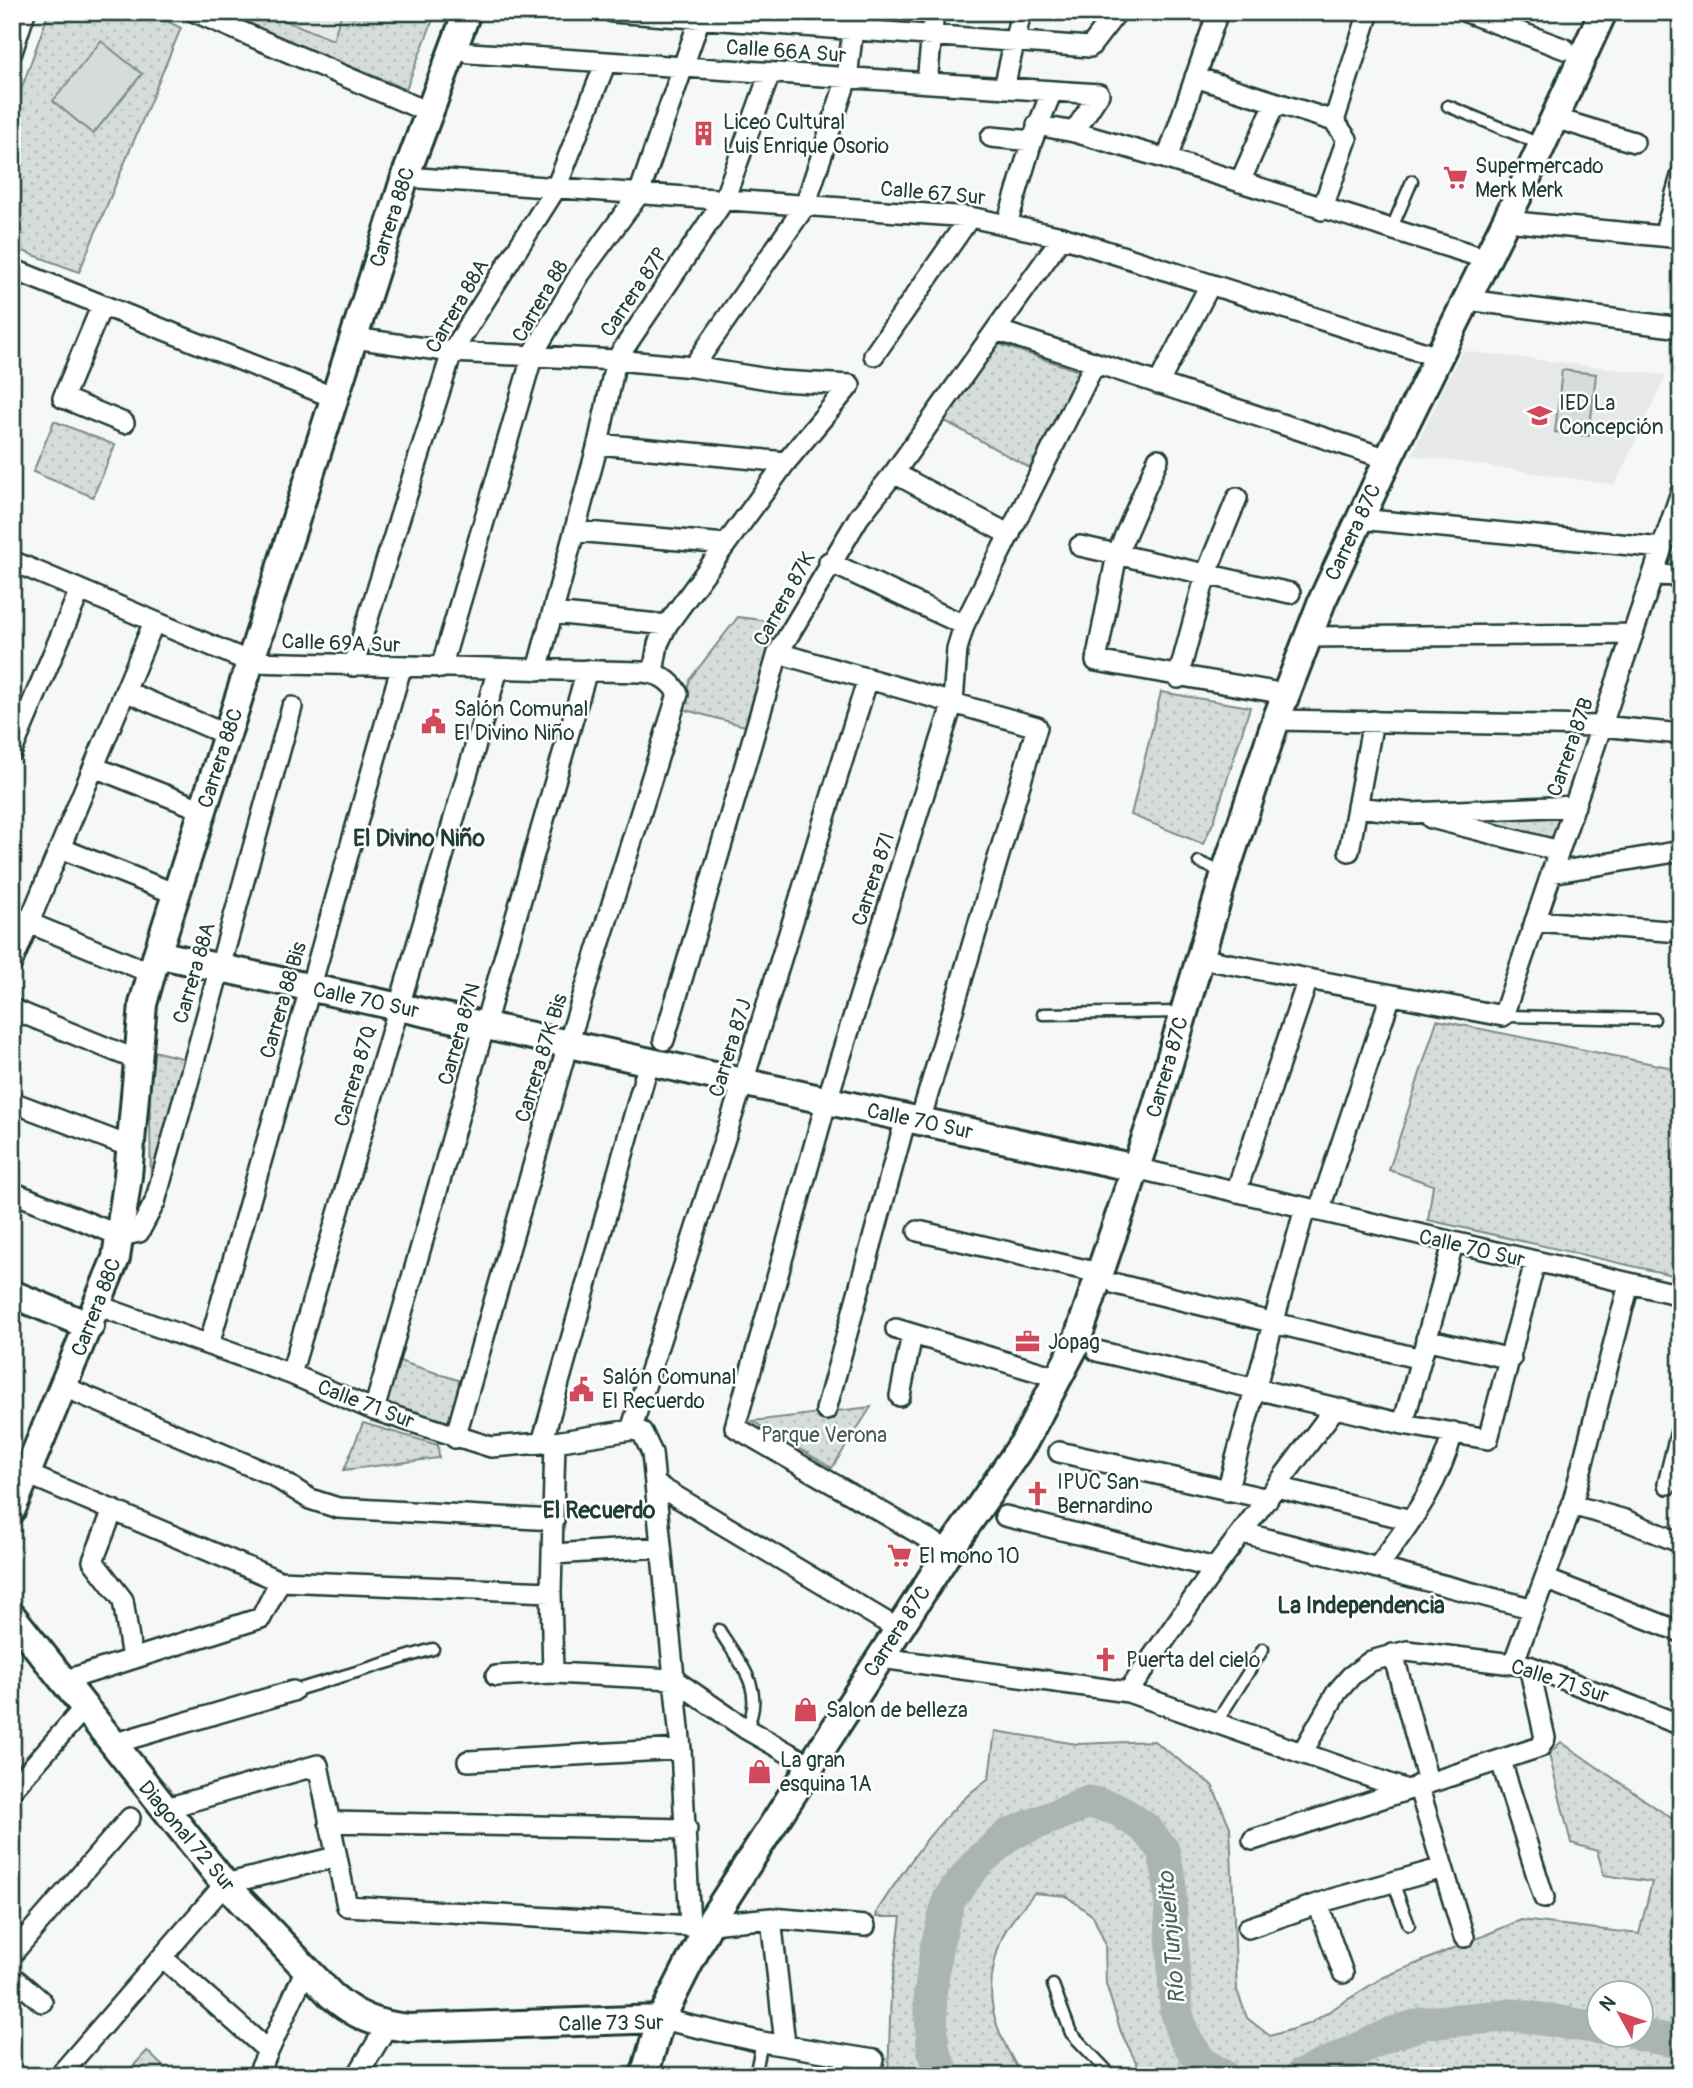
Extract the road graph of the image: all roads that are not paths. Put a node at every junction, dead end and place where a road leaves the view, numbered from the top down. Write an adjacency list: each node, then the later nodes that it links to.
1 (25, 12): 17 (street)
2 (195, 12): 29 (street)
3 (467, 12): 29 (street, Carrera 88C)
4 (612, 12): 12 (street)
5 (934, 12): 14 (street)
6 (1021, 12): 15 (street)
7 (1117, 12): 15 (street)
8 (1218, 12): 23 (street)
9 (1369, 12): 31 (street)
10 (1603, 12): 30 (street, Carrera 87C)
11 (1470, 13): 16 (street)
12 (701, 15): 13 (street); 20 (street, Carrera 88)
13 (854, 21): 14 (street); 22 (street)
14 (930, 35): 15 (street); 24 (street)
15 (1015, 41): 25 (street)
16 (1565, 49)
17 (12, 52)
18 (470, 53): 19 (street, Calle 66A Sur)
19 (606, 62): 20 (street, Calle 66A Sur); 42 (street, Carrera 88A)
20 (684, 67): 21 (street, Calle 66A Sur); 43 (street, Carrera 88)
21 (770, 73): 22 (street, Calle 66A Sur); 44 (street, Carrera 87P)
22 (847, 78): 24 (street, Calle 66A Sur); 45 (street)
23 (1195, 78): 27 (street); 37 (street)
24 (927, 83): 25 (street, Calle 66A Sur)
25 (1004, 88): 26 (street, Calle 66A Sur)
26 (1052, 91): 32 (street, Calle 66A Sur); 33 (street)
27 (1275, 103): 31 (street); 41 (street)
28 (1448, 106): 36 (lane)
29 (428, 112): 39 (street, Carrera 88C)
30 (1555, 118): 35 (street); 36 (street, Carrera 87C)
31 (1334, 121): 46 (street)
32 (1074, 132): 33 (street); 37 (street)
33 (1035, 133): 34 (street); 49 (street)
34 (990, 137)
35 (1634, 142)
36 (1542, 145): 48 (street, Carrera 87C)
37 (1167, 159): 41 (street)
38 (1681, 176): 52 (street)
39 (405, 177): 42 (street, Calle 67 Sur); 60 (street, Carrera 88C)
40 (1412, 181): 50 (lane)
41 (1240, 182): 46 (street)
42 (556, 188): 43 (street, Calle 67 Sur); 61 (street, Carrera 88A)
43 (639, 194): 44 (street, Calle 67 Sur); 62 (street, Carrera 88)
44 (724, 200): 45 (street, Calle 67 Sur); 65 (street, Carrera 87P)
45 (805, 206): 47 (street, Calle 67 Sur); 67 (street)
46 (1322, 210): 50 (street)
47 (971, 218): 49 (street, Calle 67 Sur); 63 (street)
48 (1506, 221): 52 (street); 53 (street, Carrera 87C)
49 (1007, 224): 51 (street, Calle 67 Sur)
50 (1391, 229): 53 (street)
51 (1062, 237): 55 (street, Calle 67 Sur); 59 (street, Carrera 87K)
52 (1672, 237)
53 (1487, 260): 56 (street, Carrera 87C)
54 (13, 271): 57 (street)
55 (1210, 285): 64 (street, Calle 67 Sur); 68 (street)
56 (1467, 299): 58 (street); 64 (street, Carrera 87C)
57 (103, 305): 69 (street); 70 (street)
58 (1681, 328)
59 (996, 331): 66 (street); 75 (street, Carrera 87K)
60 (354, 338): 61 (street); 69 (street, Carrera 88C)
61 (452, 352): 62 (street); 100 (street, Carrera 88A)
62 (533, 354): 65 (street); 102 (street, Carrera 88)
63 (874, 355)
64 (1438, 357): 73 (street, Carrera 87C)
65 (616, 360): 67 (street); 71 (street, Carrera 87P)
66 (1095, 363): 68 (street); 80 (street, Carrera 87I)
67 (693, 367): 74 (street)
68 (1158, 383): 73 (street)
69 (335, 398): 99 (street, Carrera 88C)
70 (124, 423)
71 (598, 444): 74 (street); 79 (street, Carrera 87P)
72 (1158, 459): 84 (street)
73 (1388, 459): 78 (street, Carrera 87C)
74 (786, 462): 81 (street)
75 (894, 473): 80 (street); 86 (street, Carrera 87K)
76 (1681, 492): 83 (street, Carrera 87B)
77 (1237, 498): 87 (street)
78 (1359, 519): 83 (street); 97 (street, Carrera 87C)
79 (575, 531): 81 (street); 92 (street, Carrera 87P)
80 (1010, 535): 95 (street, Carrera 87I)
81 (726, 544): 94 (street)
82 (1080, 546): 84 (street)
83 (1662, 548): 88 (street, Carrera 87B)
84 (1117, 554): 87 (street); 108 (street)
85 (12, 561): 90 (street, Calle 69A Sur)
86 (830, 562): 95 (street); 98 (street, Carrera 87K)
87 (1206, 574): 91 (street); 108 (street)
88 (1653, 575): 89 (street); 96 (street, Carrera 87B)
89 (1681, 576)
90 (80, 590): 93 (street, Calle 69A Sur); 118 (street)
91 (1290, 593)
92 (553, 613): 94 (street); 104 (street, Carrera 87P)
93 (153, 622): 99 (street, Calle 69A Sur); 109 (street)
94 (667, 625): 106 (street)
95 (964, 625): 111 (street, Carrera 87I)
96 (1633, 634): 97 (street); 115 (street, Carrera 87B)
97 (1308, 637): 110 (street, Carrera 87C)
98 (778, 653): 107 (street); 149 (street, Carrera 87K)
99 (250, 662): 100 (street, Calle 69A Sur); 117 (street, Carrera 88C)
100 (353, 666): 101 (street, Calle 69A Sur)
101 (401, 668): 102 (street, Calle 69A Sur); 140 (street, Carrera 88 Bis)
102 (440, 668): 103 (street, Calle 69A Sur)
103 (498, 669): 104 (street, Calle 69A Sur); 142 (street, Carrera 87Q)
104 (537, 670): 105 (street, Calle 69A Sur)
105 (587, 670): 106 (street, Calle 69A Sur); 148 (street, Carrera 87N)
106 (653, 673): 150 (street, Carrera 87K Bis)
107 (868, 678): 111 (street); 153 (street, Carrera 87J)
108 (1178, 678): 110 (street)
109 (125, 691): 117 (street); 119 (street)
110 (1286, 694): 113 (street, Carrera 87C)
111 (953, 702): 154 (street, Carrera 87I); 156 (street)
112 (292, 707): 138 (street, Carrera 88A)
113 (1276, 720): 114 (street); 130 (street, Carrera 87C)
114 (1373, 721): 115 (street); 121 (street)
115 (1601, 726): 116 (street); 120 (street, Carrera 87B)
116 (1681, 734)
117 (227, 735): 122 (street, Carrera 88C)
118 (12, 751)
119 (94, 767): 122 (street); 124 (street)
120 (1574, 806): 123 (street); 126 (street, Carrera 87B)
121 (1357, 807): 123 (street); 125 (street)
122 (203, 810): 131 (street, Carrera 88C)
123 (1410, 813): 126 (street)
124 (60, 848): 131 (street); 132 (street)
125 (1349, 850)
126 (1559, 851): 129 (street, Carrera 87B)
127 (1681, 851): 129 (street)
128 (1199, 862): 130 (lane)
129 (1551, 873): 133 (street, Carrera 87B)
130 (1225, 874): 135 (street, Carrera 87C)
131 (176, 894): 137 (street, Carrera 88C)
132 (21, 919): 136 (street); 137 (street, Calle 70 Sur)
133 (1535, 921): 134 (street); 146 (street, Carrera 87B)
134 (1681, 932)
135 (1198, 958): 139 (street); 144 (street, Carrera 87C)
136 (12, 963)
137 (154, 963): 138 (street, Calle 70 Sur); 151 (street, Carrera 88C)
138 (220, 968): 140 (street, Calle 70 Sur); 163 (street, Carrera 88A)
139 (1308, 979): 141 (street); 160 (street)
140 (310, 988): 142 (street, Calle 70 Sur); 173 (street, Carrera 88 Bis)
141 (1391, 995): 146 (street); 161 (street)
142 (399, 1007): 148 (street, Calle 70 Sur); 177 (street, Carrera 87Q)
143 (12, 1009): 151 (street)
144 (1183, 1012): 145 (lane); 158 (street, Carrera 87C)
145 (1044, 1014)
146 (1503, 1016): 147 (lane)
147 (1654, 1019)
148 (485, 1026): 150 (street, Calle 70 Sur); 183 (street, Carrera 87N)
149 (664, 1040)
150 (568, 1044): 152 (street, Calle 70 Sur); 189 (street, Carrera 87K Bis)
151 (137, 1060): 157 (street, Carrera 88C)
152 (649, 1062): 153 (street, Calle 70 Sur); 190 (street)
153 (743, 1082): 154 (street, Calle 70 Sur); 186 (street, Carrera 87J)
154 (827, 1100): 156 (street, Calle 70 Sur); 206 (street, Carrera 87I)
155 (12, 1102): 157 (street)
156 (913, 1119): 158 (street, Calle 70 Sur); 184 (street)
157 (131, 1147): 163 (street, Carrera 88C)
158 (1135, 1168): 160 (street, Calle 70 Sur); 166 (street, Carrera 87C)
159 (12, 1192): 163 (street)
160 (1236, 1192): 161 (street, Calle 70 Sur)
161 (1312, 1210): 164 (street, Calle 70 Sur); 171 (street)
162 (918, 1231): 166 (street)
163 (121, 1236): 170 (street, Carrera 88C)
164 (1453, 1244): 165 (street, Calle 70 Sur); 172 (street)
165 (1535, 1262): 167 (street, Calle 70 Sur); 176 (street)
166 (1107, 1278): 171 (street); 178 (street, Carrera 87C)
167 (1629, 1284): 169 (street, Calle 70 Sur); 197 (street)
168 (12, 1294): 170 (street, Calle 71 Sur)
169 (1681, 1295)
170 (94, 1316): 173 (street, Calle 71 Sur); 179 (street, Carrera 88C)
171 (1273, 1322): 175 (street); 180 (street)
172 (1426, 1339): 175 (street); 176 (street)
173 (209, 1345): 177 (street, Calle 71 Sur)
174 (1097, 1351): 180 (street)
175 (1421, 1359): 185 (street)
176 (1511, 1359): 188 (street)
177 (291, 1374): 183 (street, Calle 71 Sur)
178 (1059, 1378): 181 (street); 206 (street, Carrera 87C)
179 (64, 1387): 192 (street, Carrera 88C); 201 (street)
180 (1255, 1389): 182 (street); 195 (street)
181 (900, 1396)
182 (1335, 1408): 185 (street); 196 (street)
183 (374, 1410): 189 (street, Calle 71 Sur)
184 (826, 1410)
185 (1403, 1424): 188 (street)
186 (637, 1431): 190 (street, Calle 71 Sur); 194 (street)
187 (1681, 1431): 193 (street)
188 (1453, 1432): 202 (street)
189 (455, 1437): 190 (street, Calle 71 Sur)
190 (549, 1442): 201 (street)
191 (1059, 1452): 195 (street)
192 (27, 1474): 198 (street, Carrera 88C); 199 (street)
193 (1668, 1483)
194 (655, 1484): 205 (street); 215 (street)
195 (1227, 1491): 196 (street)
196 (1273, 1493): 202 (street); 203 (street)
197 (1572, 1505): 204 (street); 210 (street)
198 (12, 1509)
199 (113, 1510): 211 (street); 222 (street)
200 (1005, 1516): 208 (street)
201 (554, 1520): 207 (street)
202 (1411, 1520): 209 (street)
203 (1244, 1533): 208 (street); 209 (street)
204 (1681, 1543)
205 (661, 1547): 207 (street); 226 (street)
206 (949, 1551): 215 (street, Carrera 87C)
207 (554, 1553): 212 (street)
208 (1215, 1568): 229 (street)
209 (1377, 1568): 213 (street)
210 (1545, 1579): 213 (street); 217 (street)
211 (280, 1581): 212 (street); 222 (street)
212 (551, 1592): 224 (street)
213 (1534, 1609): 223 (street)
214 (16, 1628): 227 (street, Diagonal 72 Sur)
215 (898, 1629): 221 (street, Carrera 87C)
216 (719, 1630): 233 (lane)
217 (1681, 1632)
218 (433, 1649): 228 (lane)
219 (1263, 1649): 231 (lane)
220 (1392, 1654): 223 (street, Calle 71 Sur); 236 (street); 240 (street)
221 (881, 1658): 229 (street); 239 (street, Carrera 87C)
222 (132, 1659): 227 (street)
223 (1521, 1665): 232 (street, Calle 71 Sur); 238 (street)
224 (553, 1673): 225 (street); 226 (street)
225 (496, 1676)
226 (673, 1679): 233 (street); 235 (street)
227 (63, 1681): 230 (street, Diagonal 72 Sur)
228 (293, 1691): 234 (street)
229 (1128, 1692): 231 (street)
230 (84, 1708): 234 (street, Diagonal 72 Sur); 241 (street)
231 (1216, 1723): 236 (street)
232 (1681, 1725)
233 (746, 1728): 239 (street)
234 (112, 1744): 242 (street, Diagonal 72 Sur)
235 (681, 1749): 237 (street); 245 (street)
236 (1301, 1753): 240 (street)
237 (468, 1761)
238 (1501, 1761): 240 (street); 251 (street)
239 (811, 1766): 254 (street, Carrera 87C)
240 (1417, 1785): 246 (street); 248 (street)
241 (12, 1790)
242 (163, 1809): 244 (street); 250 (street, Diagonal 72 Sur)
243 (130, 1818): 259 (street)
244 (329, 1822): 245 (street); 247 (street)
245 (687, 1829): 254 (street)
246 (1252, 1840)
247 (337, 1857): 250 (street); 254 (street)
248 (1443, 1868): 249 (street); 258 (street)
249 (1393, 1882): 252 (street); 256 (lane)
250 (226, 1884): 260 (street); 261 (street, Diagonal 72 Sur)
251 (1545, 1898)
252 (1318, 1904): 257 (street); 262 (street)
253 (771, 1918): 254 (street); 255 (street); 269 (street)
254 (699, 1925): 266 (street, Carrera 87C)
255 (864, 1926)
256 (1409, 1926)
257 (1248, 1928)
258 (1464, 1937)
259 (12, 1954)
260 (162, 1958): 270 (street); 273 (street)
261 (306, 1969): 267 (street, Diagonal 72 Sur); 270 (street)
262 (1343, 1973)
263 (12, 1976): 265 (street)
264 (1054, 1985): 279 (lane)
265 (42, 2002)
266 (662, 2019): 267 (street, Calle 73 Sur); 268 (street, Calle 73 Sur); 276 (street, Carrera 87C)
267 (387, 2026): 275 (street)
268 (762, 2042): 269 (street, Calle 73 Sur); 277 (lane)
269 (785, 2044): 271 (street, Calle 73 Sur)
270 (267, 2049): 274 (street)
271 (843, 2055): 272 (street, Calle 73 Sur); 278 (lane)
272 (874, 2060)
273 (59, 2076)
274 (257, 2076)
275 (357, 2076)
276 (644, 2076)
277 (755, 2076)
278 (840, 2076)
279 (1112, 2076)

